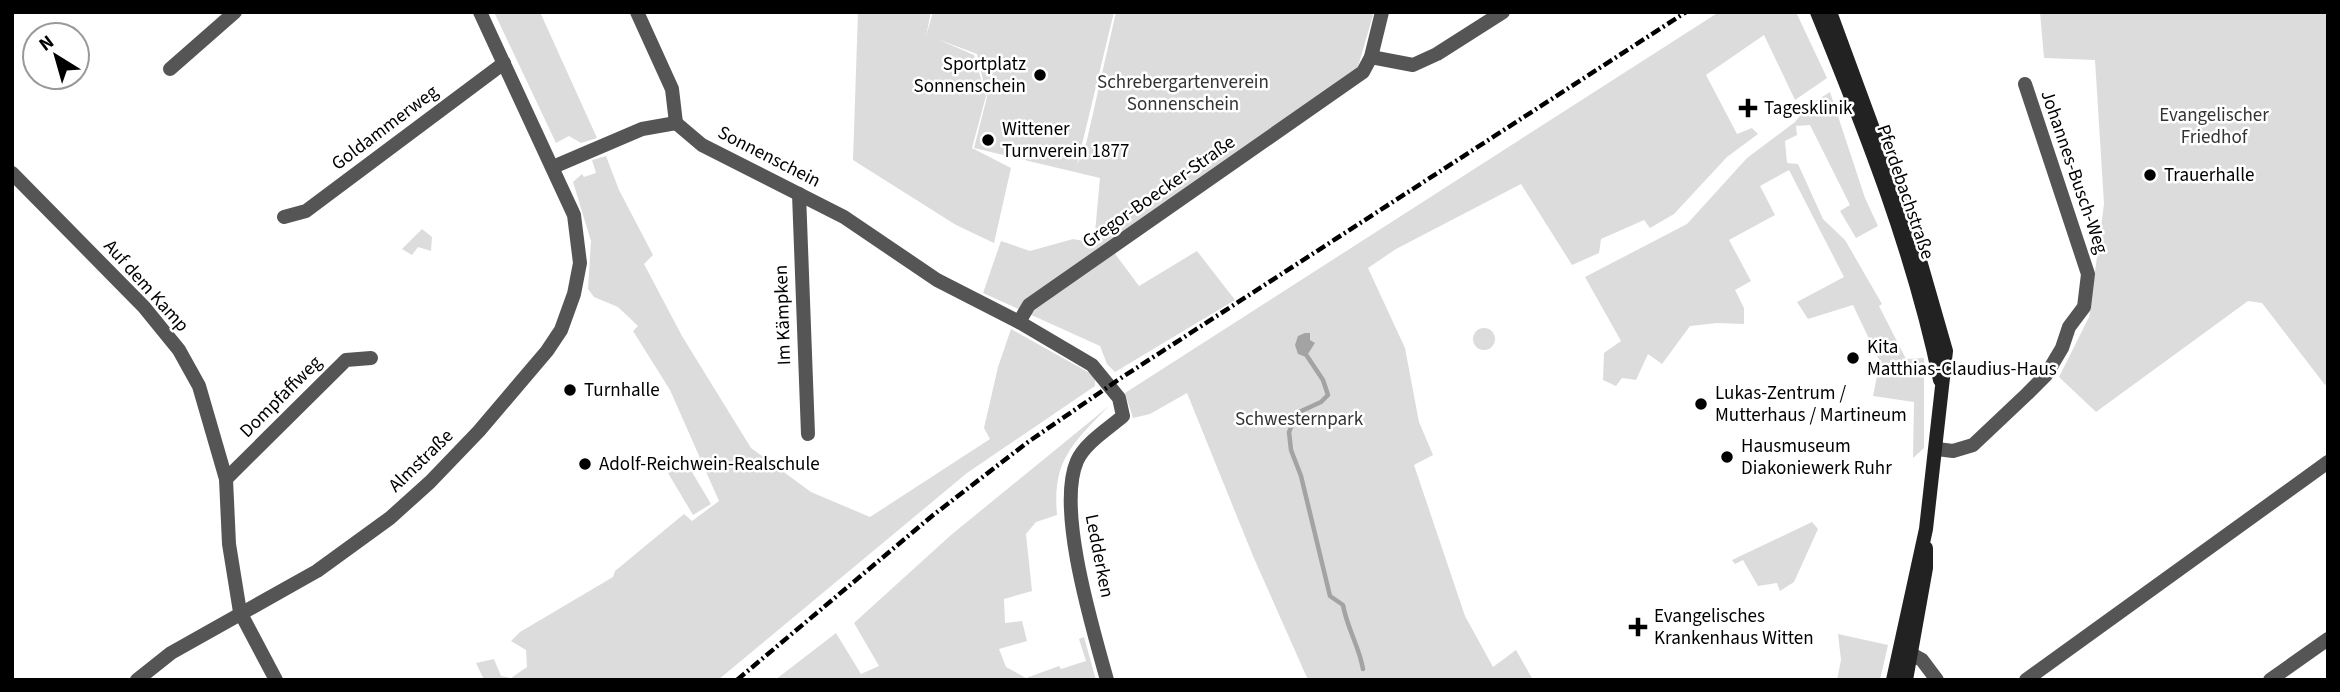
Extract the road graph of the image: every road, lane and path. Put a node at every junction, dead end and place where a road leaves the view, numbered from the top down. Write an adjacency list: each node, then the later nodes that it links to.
1 (234, 12): 10 (street)
2 (480, 12): 9 (street)
3 (637, 12): 12 (street)
4 (1382, 12): 8 (street)
5 (1503, 12): 8 (street)
6 (1817, 12): 20 (main road, Pferdebachstraße)
7 (1830, 12): 20 (main road, Pferdebachstraße)
8 (1371, 57): 17 (street, Gregor-Boecker-Straße)
9 (504, 63): 13 (street); 16 (street, Goldammerweg)
10 (170, 69)
11 (2025, 84): 22 (street, Johannes-Busch-Weg)
12 (676, 123): 13 (street); 15 (street, Sonnenschein)
13 (553, 167): 26 (street, Almstraße)
14 (12, 173): 24 (street, Auf dem Kamp)
15 (799, 194): 17 (street, Sonnenschein); 21 (street, Im Kämpken)
16 (284, 217)
17 (1019, 322): 19 (street, Sonnenschein)
18 (371, 358): 24 (street, Dompfaffweg)
19 (1105, 379): 31 (street, Ledderken)
20 (1942, 388): 22 (main road, Pferdebachstraße)
21 (808, 434)
22 (1937, 449): 25 (main road, Pferdebachstraße)
23 (2328, 462): 35 (street)
24 (226, 479): 26 (street, Auf dem Kamp)
25 (1926, 529): 28 (main road, Pferdebachstraße); 32 (main road, Pferdebachstraße)
26 (240, 612): 29 (street, Almstraße); 30 (street, Auf dem Kamp)
27 (2328, 639): 36 (street)
28 (1911, 654): 33 (main road, Pferdebachstraße); 34 (street)
29 (137, 680)
30 (276, 680)
31 (1107, 680)
32 (1893, 680)
33 (1906, 680)
34 (1937, 680)
35 (2026, 680)
36 (2270, 680)

